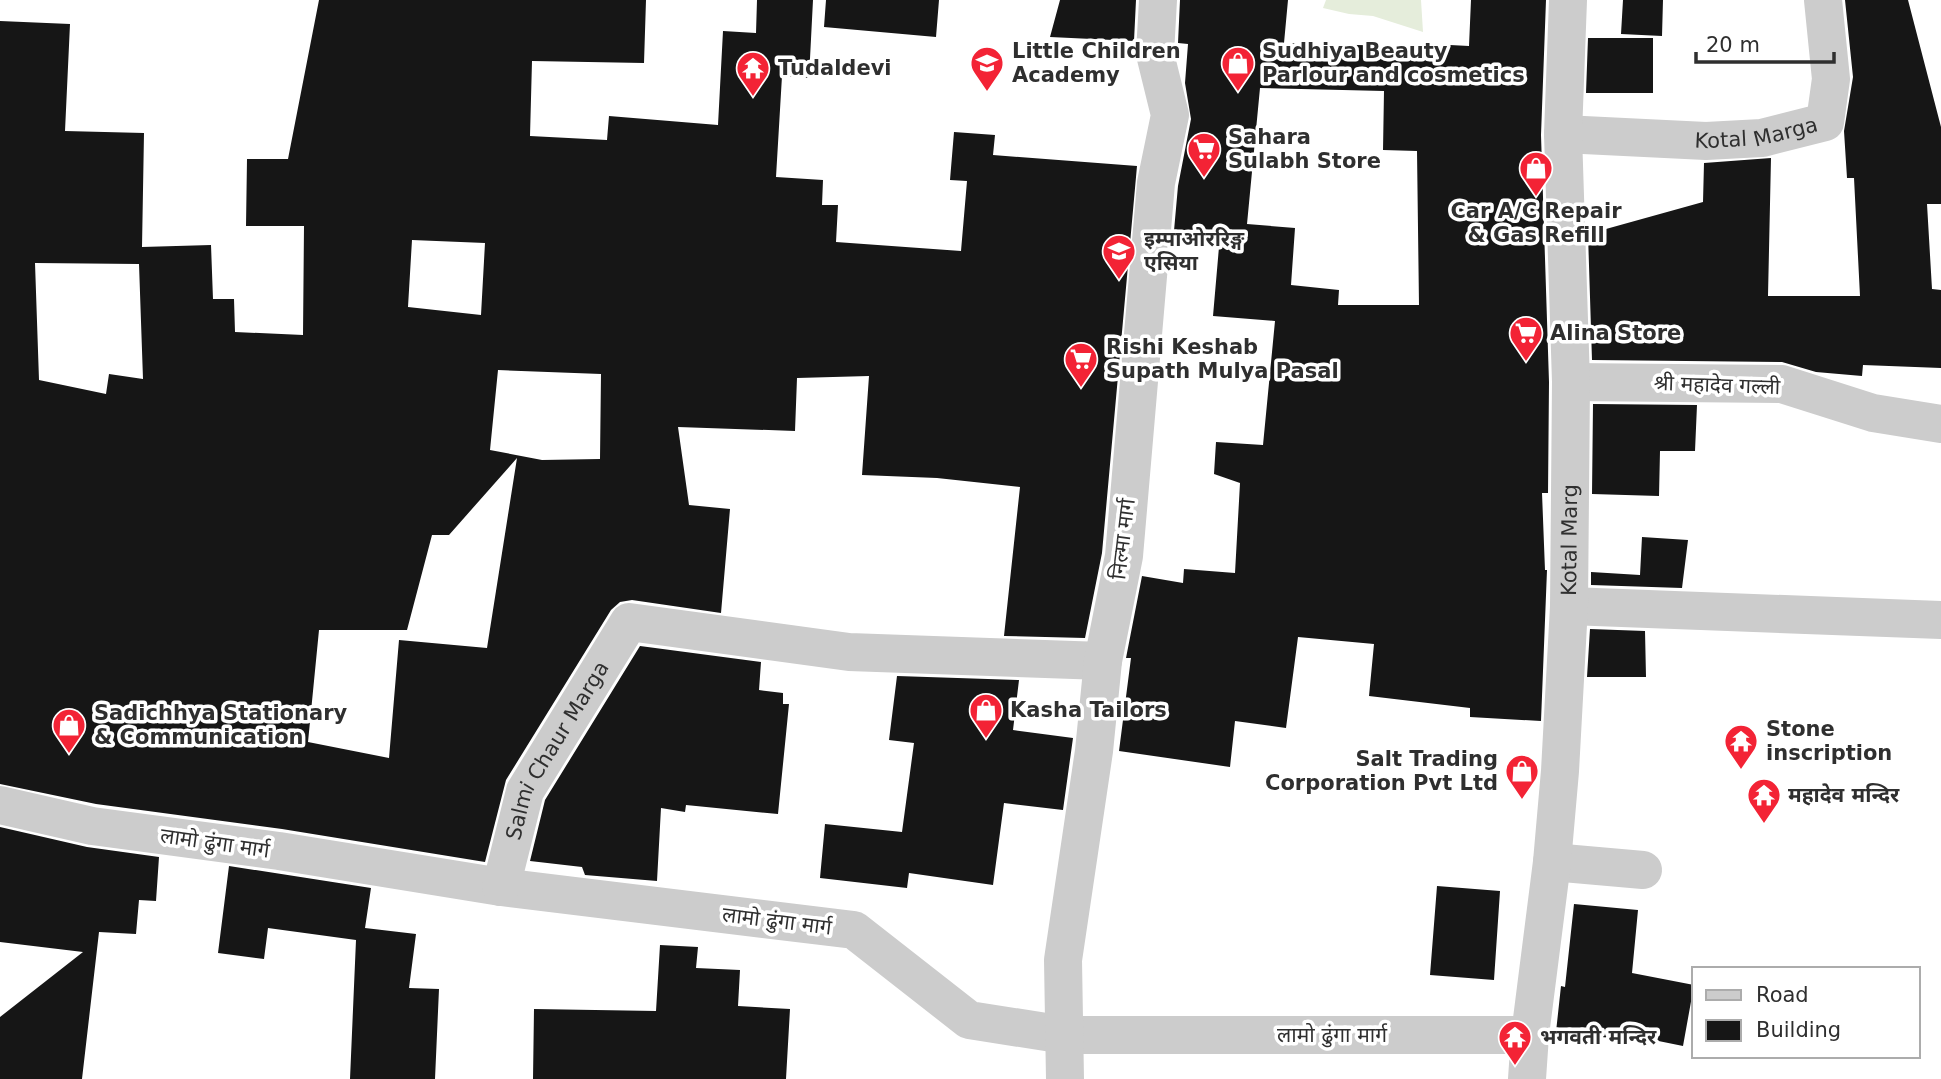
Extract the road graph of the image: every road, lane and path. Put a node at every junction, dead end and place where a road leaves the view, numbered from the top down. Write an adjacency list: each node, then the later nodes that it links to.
1 (1158, 0): 9 (street, निल्मा मार्ग)
2 (1568, 0): 4 (street, Kotal Marg)
3 (1823, 0): 4 (street, Kotal Marga)
4 (1563, 134): 5 (street, Kotal Marg)
5 (1571, 382): 6 (street, श्री महादेव गल्ली); 7 (street, Kotal Marg)
6 (1941, 424)
7 (1569, 606): 8 (street); 11 (street, Kotal Marg)
8 (1941, 621)
9 (1103, 661): 13 (street, Salmi Chaur Marga); 14 (street, निल्मा मार्ग)
10 (0, 805): 13 (street, लामो ढुंगा मार्ग)
11 (1552, 862): 12 (street); 15 (street, Kotal Marg)
12 (1643, 870)
13 (501, 887): 14 (street, लामो ढुंगा मार्ग)
14 (1065, 1035): 15 (street, लामो ढुंगा मार्ग); 16 (street, निल्मा मार्ग)
15 (1530, 1035): 17 (street, Kotal Marg)
16 (1065, 1079)
17 (1527, 1079)

